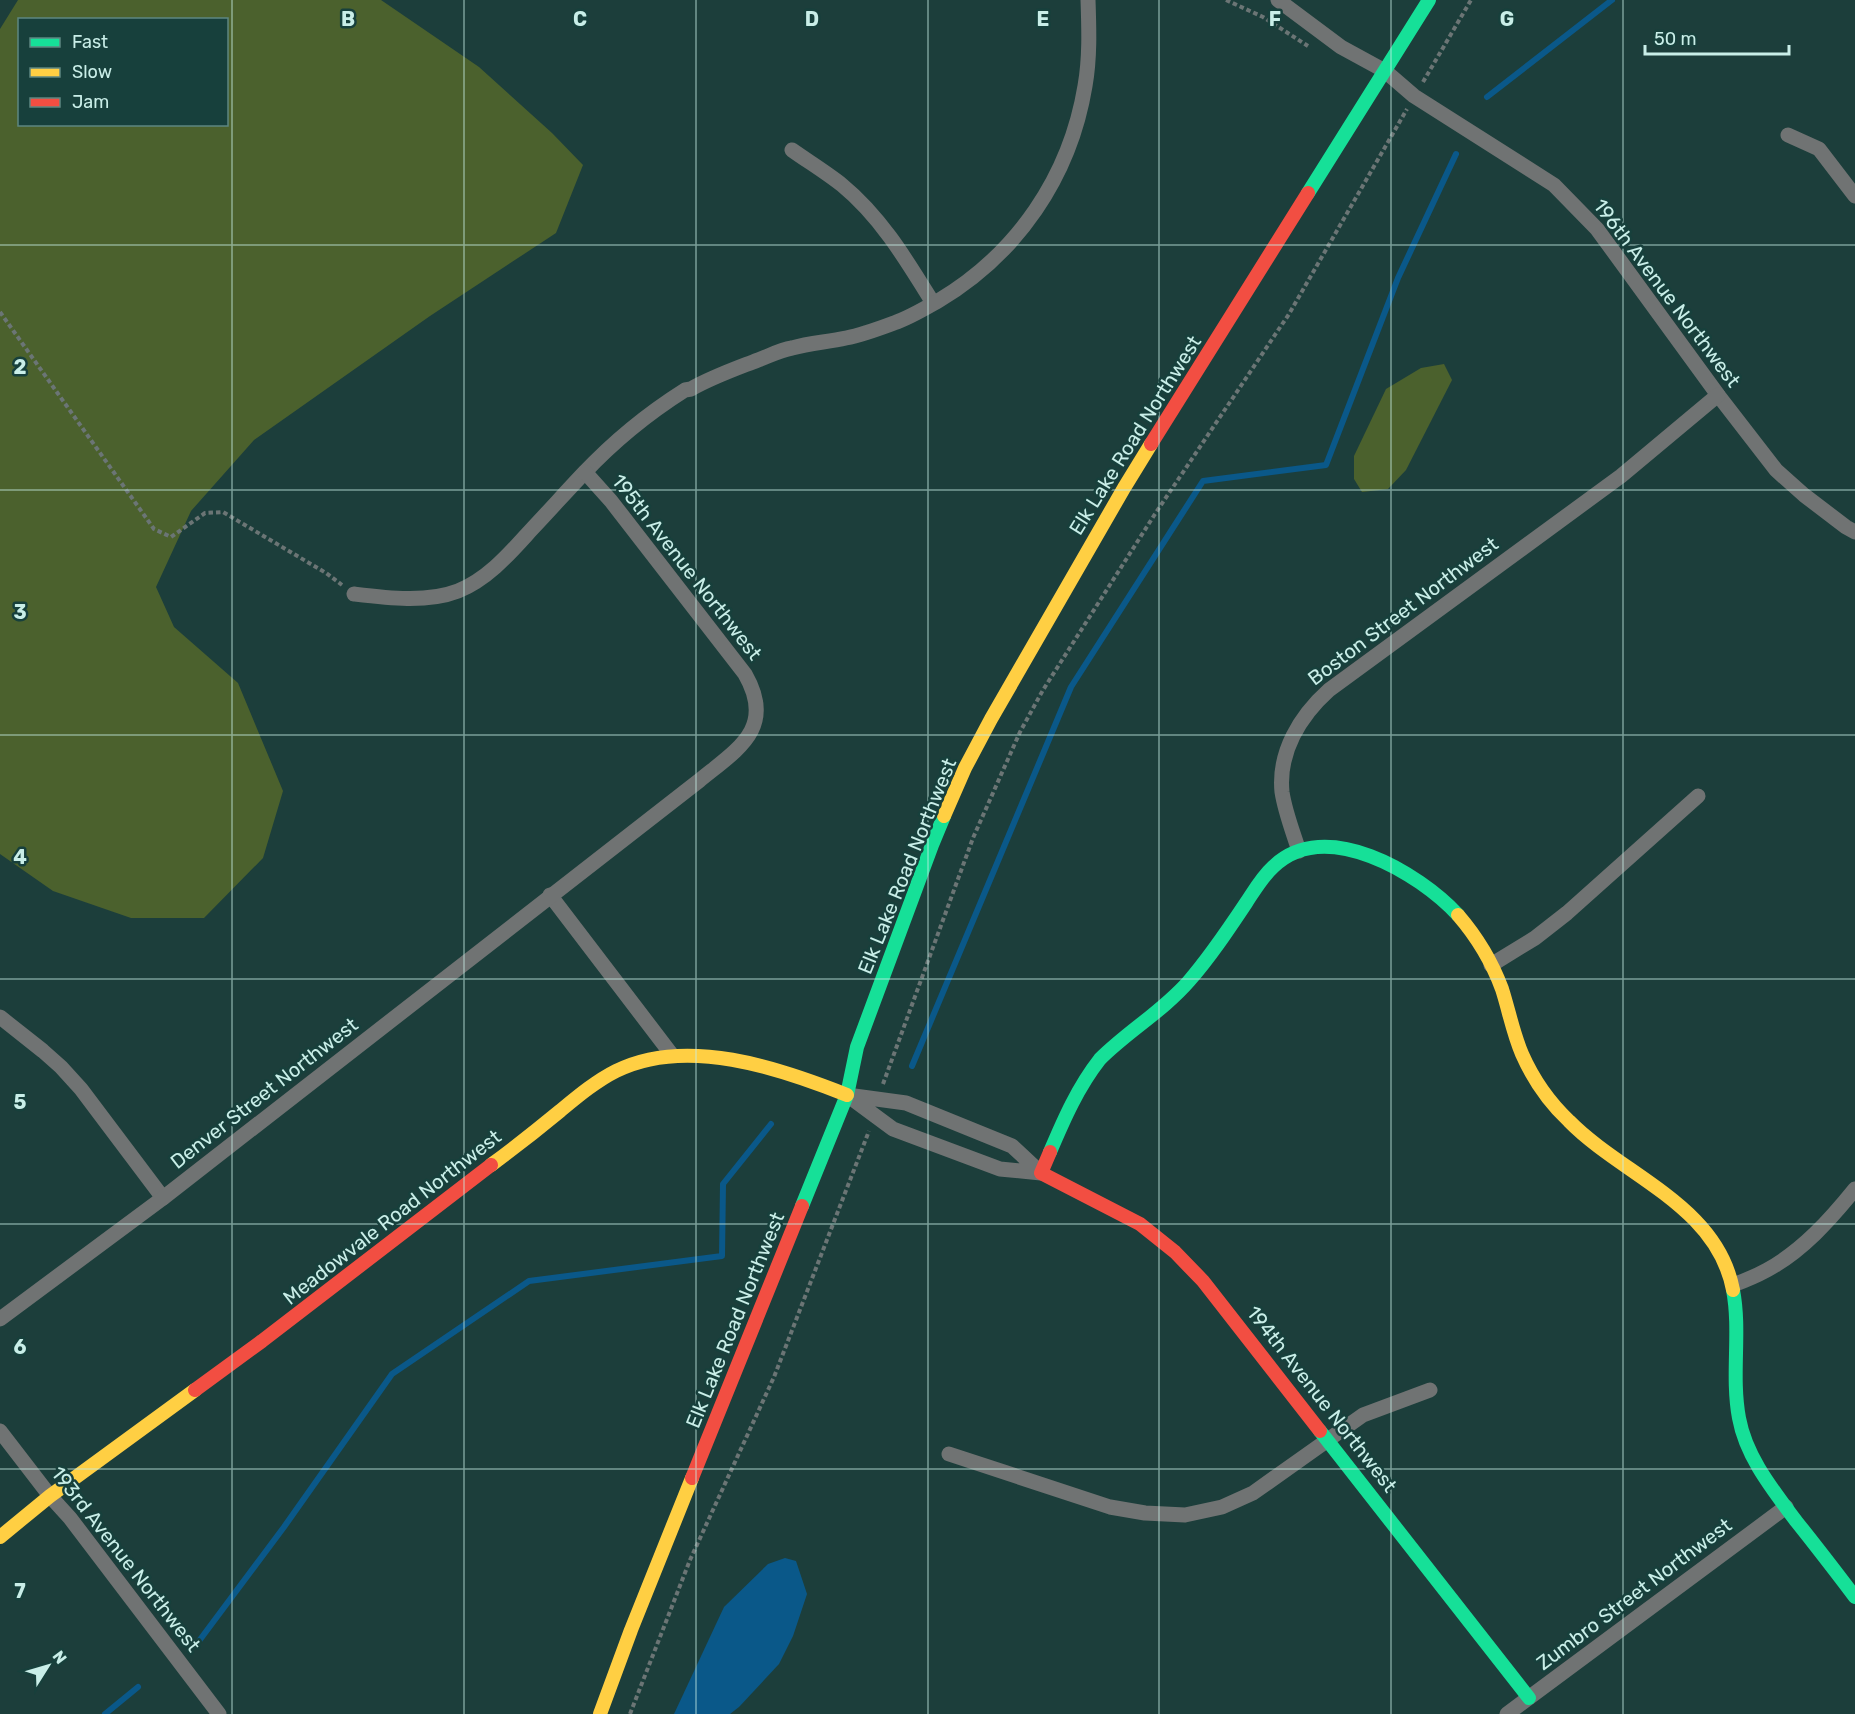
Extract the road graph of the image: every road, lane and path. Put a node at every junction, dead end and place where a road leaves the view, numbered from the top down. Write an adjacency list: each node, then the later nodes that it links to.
1 (1088, 0): 12 (street)
2 (1226, 0): 6 (path)
3 (1278, 0): 7 (street, 196th Avenue Northwest)
4 (1429, 0): 7 (street, Elk Lake Road Northwest)
5 (1471, 0): 8 (path)
6 (1309, 47)
7 (1385, 71): 8 (street, 196th Avenue Northwest); 24 (street, Elk Lake Road Northwest)
8 (1414, 96): 14 (street, 196th Avenue Northwest); 25 (path)
9 (1788, 135): 11 (street)
10 (792, 150): 12 (street)
11 (1855, 196)
12 (933, 303): 15 (street)
13 (0, 312): 17 (path)
14 (1718, 395): 16 (street, 196th Avenue Northwest); 19 (street, Boston Street Northwest)
15 (585, 472): 17 (street); 20 (street, 195th Avenue Northwest)
16 (1855, 532)
17 (354, 594)
18 (1698, 796): 21 (street)
19 (1299, 851): 21 (street); 27 (street)
20 (550, 896): 23 (street); 29 (street, Denver Street Northwest)
21 (1491, 965): 30 (street)
22 (0, 1017): 29 (street)
23 (672, 1055): 24 (street, Meadowvale Road Northwest); 36 (street, Meadowvale Road Northwest)
24 (847, 1095): 25 (street, 194th Avenue Northwest); 26 (street, 194th Avenue Northwest); 42 (street, Elk Lake Road Northwest)
25 (877, 1099): 27 (street, 194th Avenue Northwest)
26 (875, 1116): 27 (street, 194th Avenue Northwest); 43 (path)
27 (1041, 1173): 34 (street, 194th Avenue Northwest)
28 (1855, 1189): 30 (street)
29 (163, 1198): 31 (street, Denver Street Northwest)
30 (1733, 1286): 37 (street)
31 (0, 1319)
32 (1430, 1390): 34 (street)
33 (0, 1431): 36 (street, 193rd Avenue Northwest)
34 (1328, 1440): 35 (street); 40 (street, 194th Avenue Northwest)
35 (949, 1454)
36 (50, 1496): 38 (street, Meadowvale Road Northwest); 41 (street, 193rd Avenue Northwest)
37 (1786, 1507): 39 (street); 40 (street, Zumbro Street Northwest)
38 (0, 1537)
39 (1855, 1597)
40 (1529, 1698): 44 (street, Zumbro Street Northwest)
41 (219, 1714)
42 (600, 1714)
43 (630, 1714)
44 (1507, 1714)

